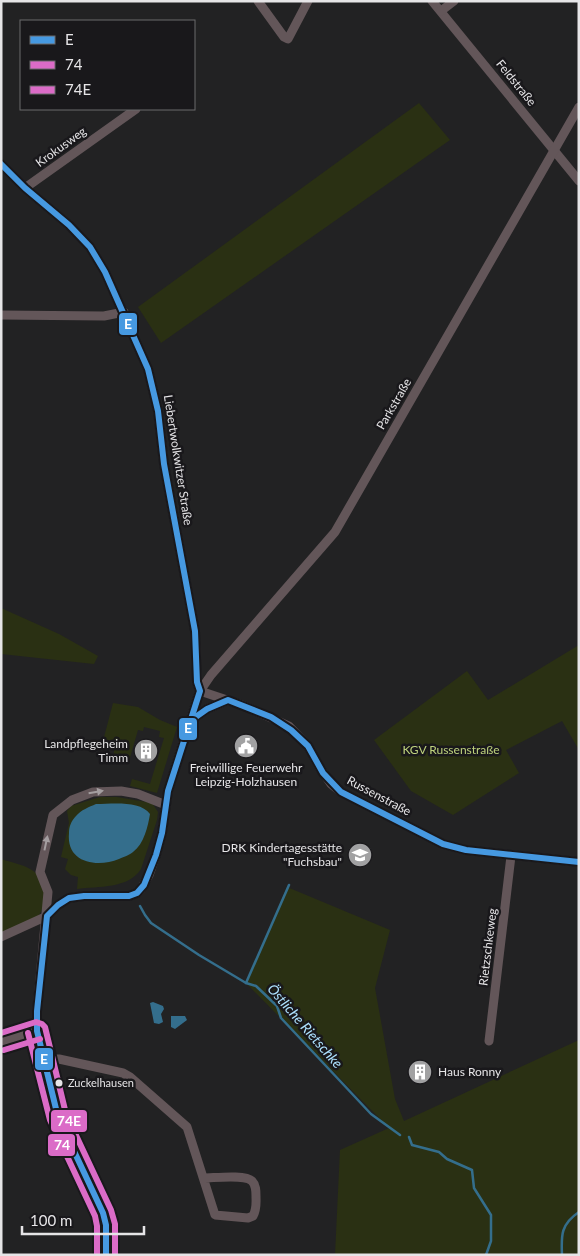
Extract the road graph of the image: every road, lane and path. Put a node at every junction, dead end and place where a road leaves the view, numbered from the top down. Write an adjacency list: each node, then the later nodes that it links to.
1 (258, 1): 2 (street)
2 (308, 1)
3 (432, 1): 5 (street, Feldstraße)
4 (454, 1): 5 (street)
5 (441, 11): 8 (street, Feldstraße)
6 (579, 107): 8 (street, Parkstraße)
7 (135, 110): 11 (street, Krokusweg)
8 (554, 150): 10 (street, Feldstraße); 14 (street, Parkstraße)
9 (1, 164): 11 (street, Liebertwolkwitzer Straße)
10 (579, 181)
11 (25, 188): 12 (street, Liebertwolkwitzer Straße)
12 (124, 312): 13 (street); 14 (street, Liebertwolkwitzer Straße)
13 (1, 315)
14 (200, 691): 15 (street, Russenstraße); 16 (street)
15 (228, 700): 16 (street); 18 (street, Russenstraße)
16 (190, 721): 17 (street)
17 (166, 805): 20 (street); 20 (street, one-way to 17)
18 (511, 856): 19 (street, Russenstraße); 23 (street, Rietzschkeweg)
19 (579, 862)
20 (47, 916): 21 (street); 22 (street)
21 (1, 937)
22 (37, 1031): 24 (street); 25 (street)
23 (489, 1041)
24 (1, 1042)
25 (45, 1059): 26 (street); 27 (street)
26 (204, 1178): 26 (street)
27 (106, 1255)

